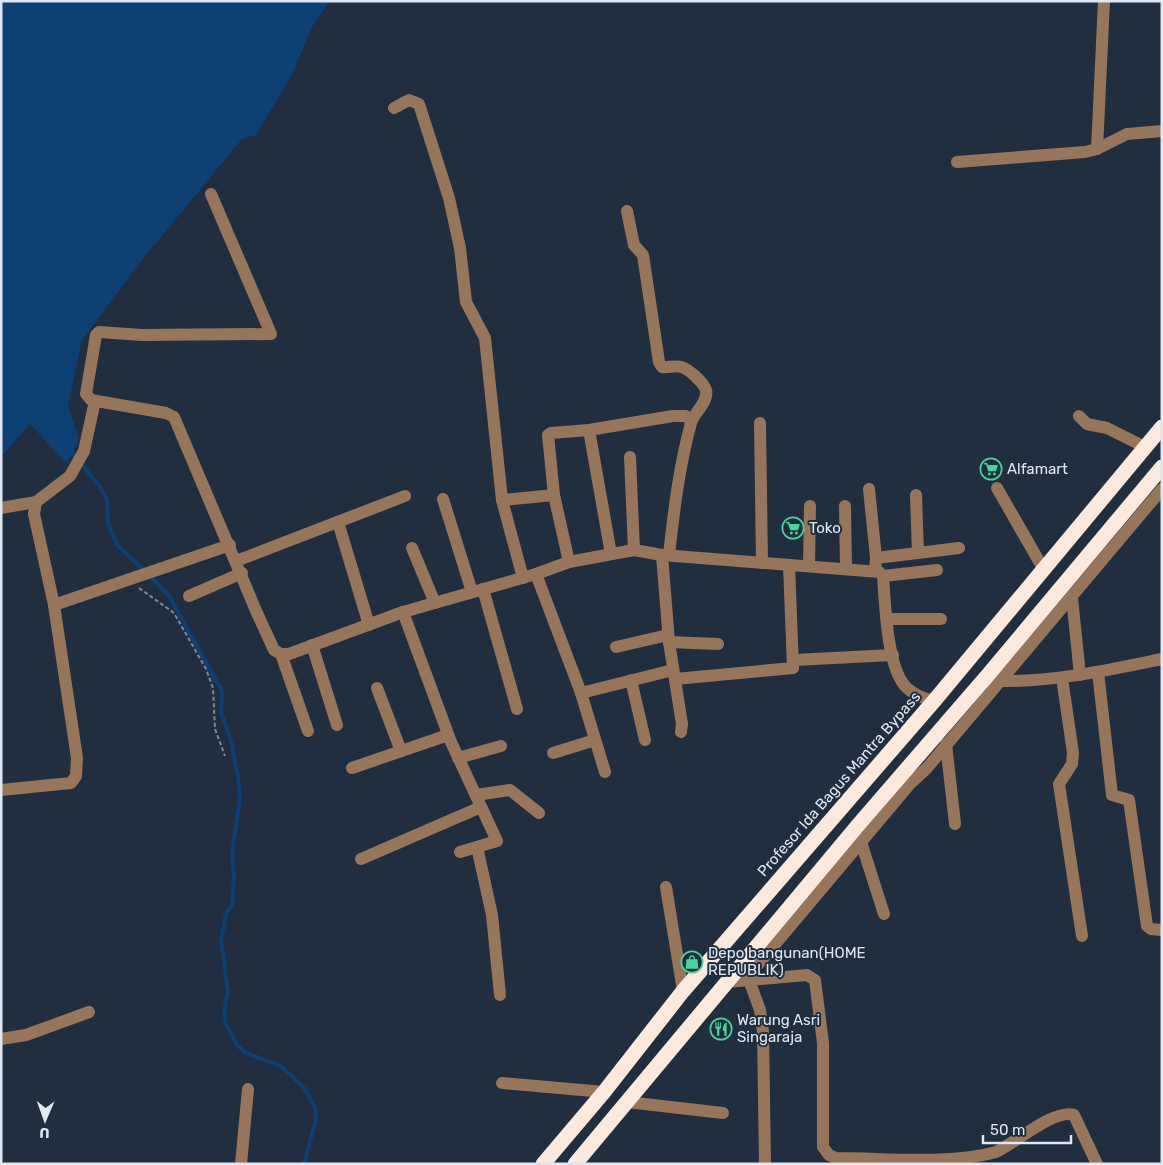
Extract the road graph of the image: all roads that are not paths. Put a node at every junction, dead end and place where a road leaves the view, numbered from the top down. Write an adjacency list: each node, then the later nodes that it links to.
1 (1104, 2): 4 (street)
2 (394, 108): 24 (street)
3 (1162, 131): 4 (street)
4 (1097, 148): 5 (street)
5 (957, 162)
6 (211, 194): 8 (street)
7 (627, 211): 10 (street)
8 (95, 401): 25 (street); 30 (street)
9 (1079, 416): 14 (street)
10 (691, 422): 13 (street); 36 (street)
11 (760, 423): 40 (street)
12 (1162, 427): 14 (highway, Profesor Ida Bagus Mantra Bypass)
13 (589, 430): 20 (street); 35 (street)
14 (1145, 447): 45 (highway, Profesor Ida Bagus Mantra Bypass)
15 (630, 457): 33 (street)
16 (1162, 467): 70 (highway)
17 (997, 488): 45 (street)
18 (869, 489): 37 (street)
19 (1162, 489): 52 (street)
20 (554, 495): 24 (street); 39 (street)
21 (916, 495): 34 (street)
22 (405, 496): 29 (street)
23 (443, 499): 50 (street)
24 (502, 500): 49 (street)
25 (36, 502): 28 (street); 54 (street)
26 (810, 506): 42 (street)
27 (845, 506): 43 (street)
28 (1, 508)
29 (338, 522): 38 (street); 58 (street)
30 (230, 545): 38 (street); 54 (street)
31 (412, 548): 53 (street)
32 (959, 548): 34 (street)
33 (634, 550): 35 (street); 36 (street)
34 (918, 553): 37 (street)
35 (610, 554): 39 (street)
36 (665, 555): 40 (street); 59 (street)
37 (876, 558): 48 (street)
38 (236, 561): 46 (street)
39 (569, 562): 47 (street)
40 (762, 562): 41 (street)
41 (789, 565): 42 (street); 66 (street)
42 (809, 566): 43 (street)
43 (846, 569): 48 (street)
44 (937, 570): 48 (street)
45 (1044, 570): 73 (highway, Profesor Ida Bagus Mantra Bypass)
46 (242, 573): 51 (street); 63 (street)
47 (536, 574): 49 (street); 75 (street)
48 (879, 574): 56 (street)
49 (523, 578): 50 (street)
50 (477, 591): 53 (street); 78 (street)
51 (189, 596)
52 (1072, 598): 69 (street); 70 (street)
53 (435, 603): 55 (street)
54 (54, 605): 93 (street)
55 (403, 612): 58 (street); 82 (street)
56 (887, 619): 57 (street); 64 (street)
57 (940, 619)
58 (369, 625): 61 (street)
59 (669, 639): 60 (street); 62 (street); 68 (street)
60 (718, 644)
61 (312, 645): 63 (street); 79 (street)
62 (616, 647)
63 (281, 654): 80 (street)
64 (893, 655): 66 (street); 77 (street)
65 (1162, 659): 67 (street)
66 (794, 660): 68 (street)
67 (1098, 672): 69 (street); 105 (street)
68 (674, 675): 72 (street); 81 (street)
69 (1080, 675): 71 (street)
70 (994, 678): 71 (street); 76 (highway); 85 (street)
71 (1062, 678): 106 (street)
72 (631, 680): 75 (street); 84 (street)
73 (947, 686): 76 (highway); 77 (highway, Profesor Ida Bagus Mantra Bypass)
74 (377, 688): 87 (street)
75 (581, 693): 83 (street)
76 (966, 699): 94 (highway)
77 (934, 701): 109 (highway, Profesor Ida Bagus Mantra Bypass)
78 (517, 709)
79 (337, 725)
80 (308, 731)
81 (681, 732)
82 (448, 736): 87 (street); 89 (street)
83 (595, 740): 88 (street); 91 (street)
84 (645, 740)
85 (946, 744): 92 (street); 98 (street)
86 (501, 746): 89 (street)
87 (401, 751): 90 (street)
88 (553, 753)
89 (458, 758): 95 (street)
90 (352, 768)
91 (605, 772)
92 (913, 780): 94 (street); 99 (street)
93 (1, 790)
94 (888, 790): 108 (highway)
95 (476, 794): 96 (street); 97 (street)
96 (481, 807): 100 (street); 102 (street)
97 (539, 813)
98 (955, 824)
99 (861, 842): 104 (street); 107 (street)
100 (477, 847): 101 (street); 110 (street)
101 (460, 852)
102 (361, 859)
103 (666, 887): 109 (street)
104 (884, 914)
105 (1162, 930)
106 (1082, 936)
107 (747, 980): 108 (street); 118 (street); 122 (street)
108 (727, 982): 116 (highway)
109 (683, 992): 115 (highway, Profesor Ida Bagus Mantra Bypass)
110 (500, 995)
111 (89, 1012): 112 (street)
112 (1, 1039)
113 (502, 1083): 115 (street)
114 (248, 1088): 119 (street)
115 (604, 1092): 120 (highway, Profesor Ida Bagus Mantra Bypass)
116 (627, 1102): 117 (street); 121 (highway)
117 (723, 1113)
118 (911, 1162): 123 (street)
119 (241, 1164)
120 (543, 1164)
121 (575, 1164)
122 (765, 1164)
123 (1097, 1164)

